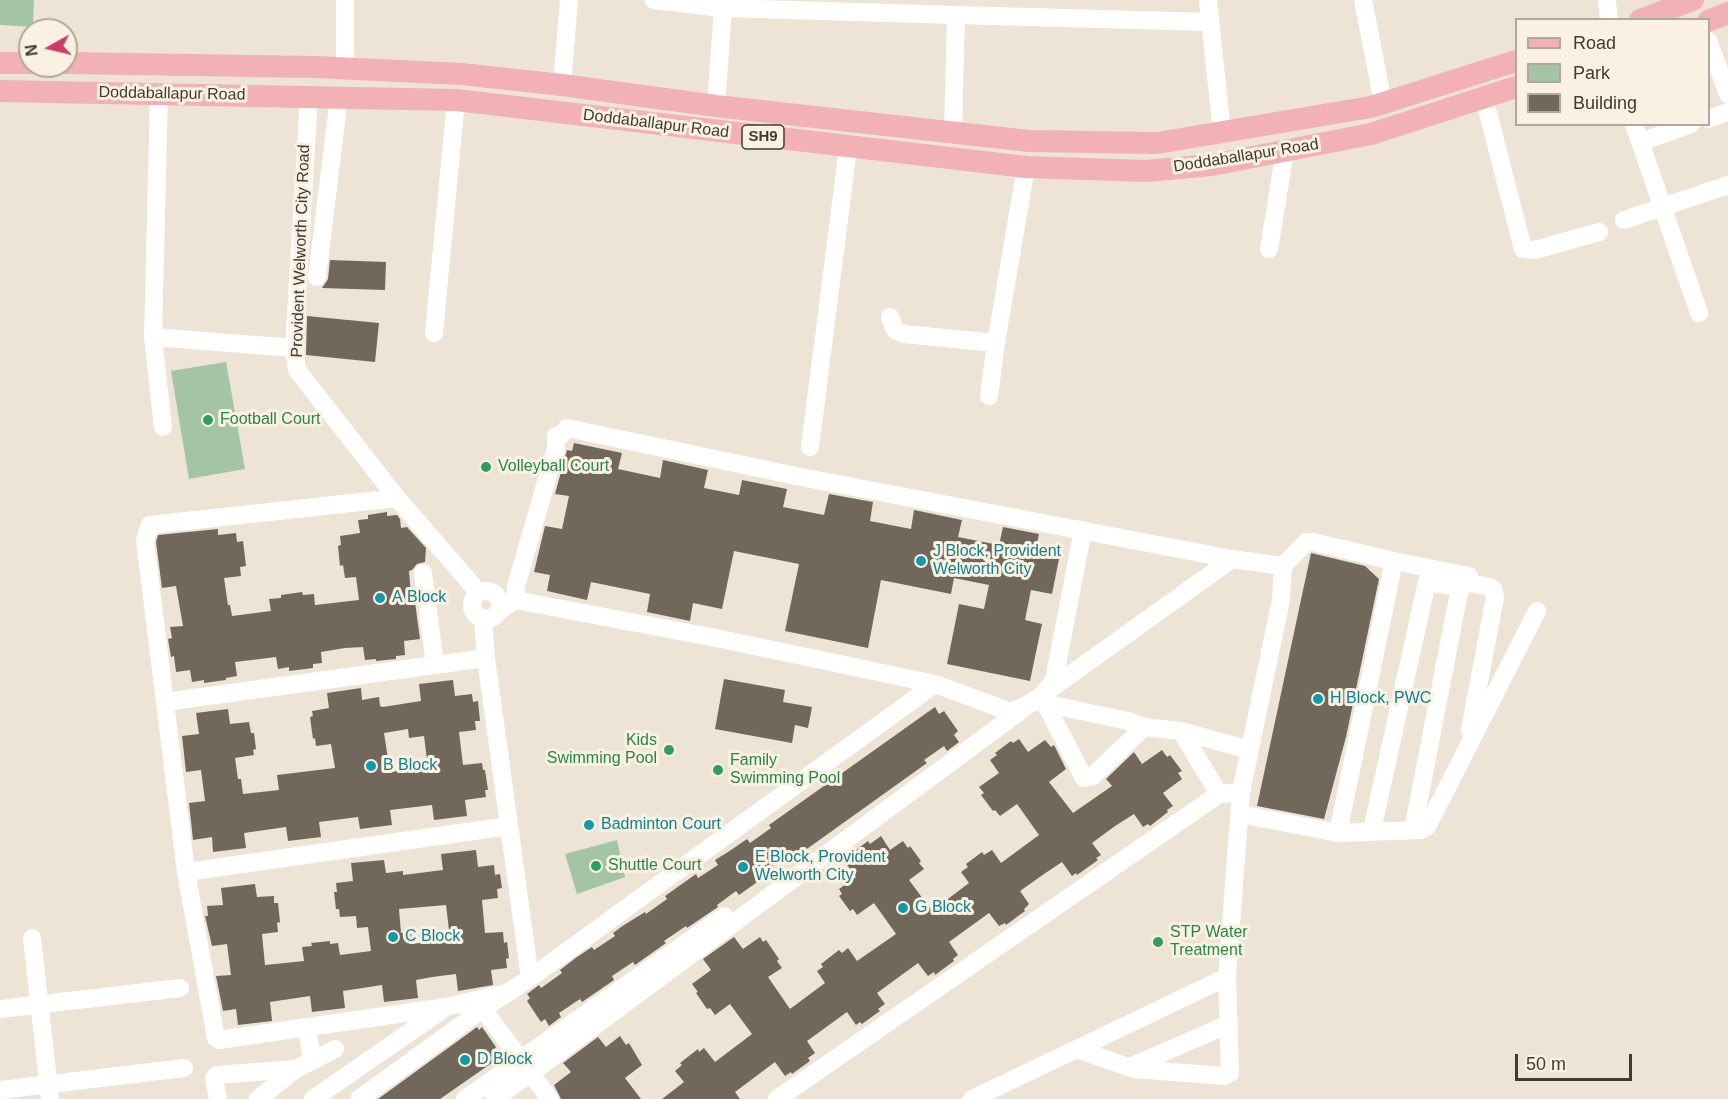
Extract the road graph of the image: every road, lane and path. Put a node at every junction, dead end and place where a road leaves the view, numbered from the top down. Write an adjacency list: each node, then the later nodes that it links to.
1 (345, 0): 20 (street)
2 (569, 0): 22 (street)
3 (654, 0): 8 (street)
4 (1208, 0): 14 (street)
5 (1363, 0): 32 (street)
6 (1607, 0): 11 (street)
7 (1693, 0): 12 (main road)
8 (723, 8): 10 (street); 33 (street)
9 (1728, 13): 13 (main road)
10 (956, 15): 14 (street); 37 (street)
11 (1609, 18)
12 (1645, 18)
13 (1710, 20)
14 (1209, 22): 38 (street)
15 (1710, 45): 27 (street)
16 (1515, 61): 32 (main road, Doddaballapur Road / SH9)
17 (0, 63): 18 (main road)
18 (18, 63)
19 (78, 64): 20 (main road, Doddaballapur Road / SH9)
20 (345, 68): 22 (main road, Doddaballapur Road / SH9)
21 (70, 78): 25 (main road)
22 (562, 85): 33 (main road, Doddaballapur Road / SH9)
23 (1515, 87): 30 (main road, Doddaballapur Road / SH9)
24 (0, 91): 25 (main road, Doddaballapur Road / SH9)
25 (72, 92): 26 (main road, Doddaballapur Road / SH9)
26 (159, 94): 28 (main road, Doddaballapur Road / SH9); 52 (street)
27 (1728, 94)
28 (309, 96): 29 (main road, Doddaballapur Road / SH9); 54 (street, Provident Welworth City Road)
29 (339, 97): 31 (main road, Doddaballapur Road / SH9); 48 (street)
30 (1484, 97): 41 (main road, Doddaballapur Road / SH9); 46 (street)
31 (456, 100): 40 (main road, Doddaballapur Road / SH9); 51 (street)
32 (1383, 103): 38 (main road, Doddaballapur Road / SH9)
33 (716, 106): 37 (main road, Doddaballapur Road / SH9)
34 (1728, 112): 35 (street)
35 (1710, 118)
36 (1679, 126): 39 (street)
37 (953, 132): 38 (main road, Doddaballapur Road / SH9)
38 (1222, 133)
39 (1637, 133): 44 (street)
40 (848, 148): 42 (main road, Doddaballapur Road / SH9); 57 (street)
41 (1285, 151): 42 (main road, Doddaballapur Road / SH9); 47 (street)
42 (1026, 167): 53 (street)
43 (1728, 185): 44 (street)
44 (1663, 208): 45 (street); 49 (street)
45 (1624, 220)
46 (1599, 232)
47 (1269, 249)
48 (317, 277)
49 (1699, 313)
50 (890, 316): 53 (street)
51 (434, 333)
52 (153, 337): 54 (street); 56 (street)
53 (996, 343): 55 (street)
54 (294, 348): 58 (street, Provident Welworth City Road)
55 (989, 396)
56 (164, 427)
57 (810, 447)
58 (397, 498): 67 (street, Provident Welworth City Road); 72 (street)
59 (1083, 530): 60 (street); 65 (street); 71 (street)
60 (1232, 559): 62 (street); 71 (street)
61 (1394, 561): 62 (street); 64 (street); 84 (street)
62 (1283, 567): 77 (street)
63 (423, 573): 69 (street)
64 (1464, 585): 76 (street); 81 (street); 82 (street)
65 (515, 600): 67 (street); 70 (street)
66 (1537, 611): 76 (street)
67 (490, 615): 68 (street)
68 (486, 663): 69 (street); 72 (street); 83 (street)
69 (435, 665): 72 (street)
70 (935, 684): 73 (street); 88 (street)
71 (1039, 700): 73 (street); 74 (street); 74 (street); 100 (street)
72 (166, 706): 85 (street)
73 (1011, 712): 100 (street)
74 (1144, 727): 75 (street)
75 (1181, 731): 77 (street); 79 (street)
76 (1466, 749): 82 (street)
77 (1249, 750): 78 (street)
78 (1241, 792): 79 (street); 80 (street)
79 (1219, 794): 112 (street)
80 (1240, 814): 84 (street); 87 (street)
81 (1372, 830): 82 (street); 84 (street)
82 (1413, 830)
83 (510, 831): 85 (street); 88 (street)
84 (1338, 832)
85 (187, 878): 96 (street)
86 (32, 938): 91 (street)
87 (1227, 977): 95 (street); 98 (street)
88 (530, 978): 90 (street)
89 (180, 988): 91 (street)
90 (510, 992): 92 (street); 94 (street)
91 (39, 1004): 93 (street); 104 (street)
92 (446, 1007): 96 (street); 107 (street)
93 (0, 1009)
94 (483, 1009): 100 (street); 108 (street)
95 (1229, 1024): 102 (street); 102 (street)
96 (307, 1027): 99 (street)
97 (335, 1049): 99 (street)
98 (1076, 1049): 102 (street); 113 (street)
99 (304, 1065): 105 (street); 106 (street)
100 (526, 1066): 109 (street); 110 (street); 111 (street)
101 (184, 1068): 104 (street)
102 (1129, 1068)
103 (0, 1090): 104 (street)
104 (50, 1092)
105 (218, 1099)
106 (258, 1099)
107 (313, 1099)
108 (358, 1099)
109 (465, 1099)
110 (494, 1099)
111 (550, 1099)
112 (777, 1099)
113 (972, 1099)

